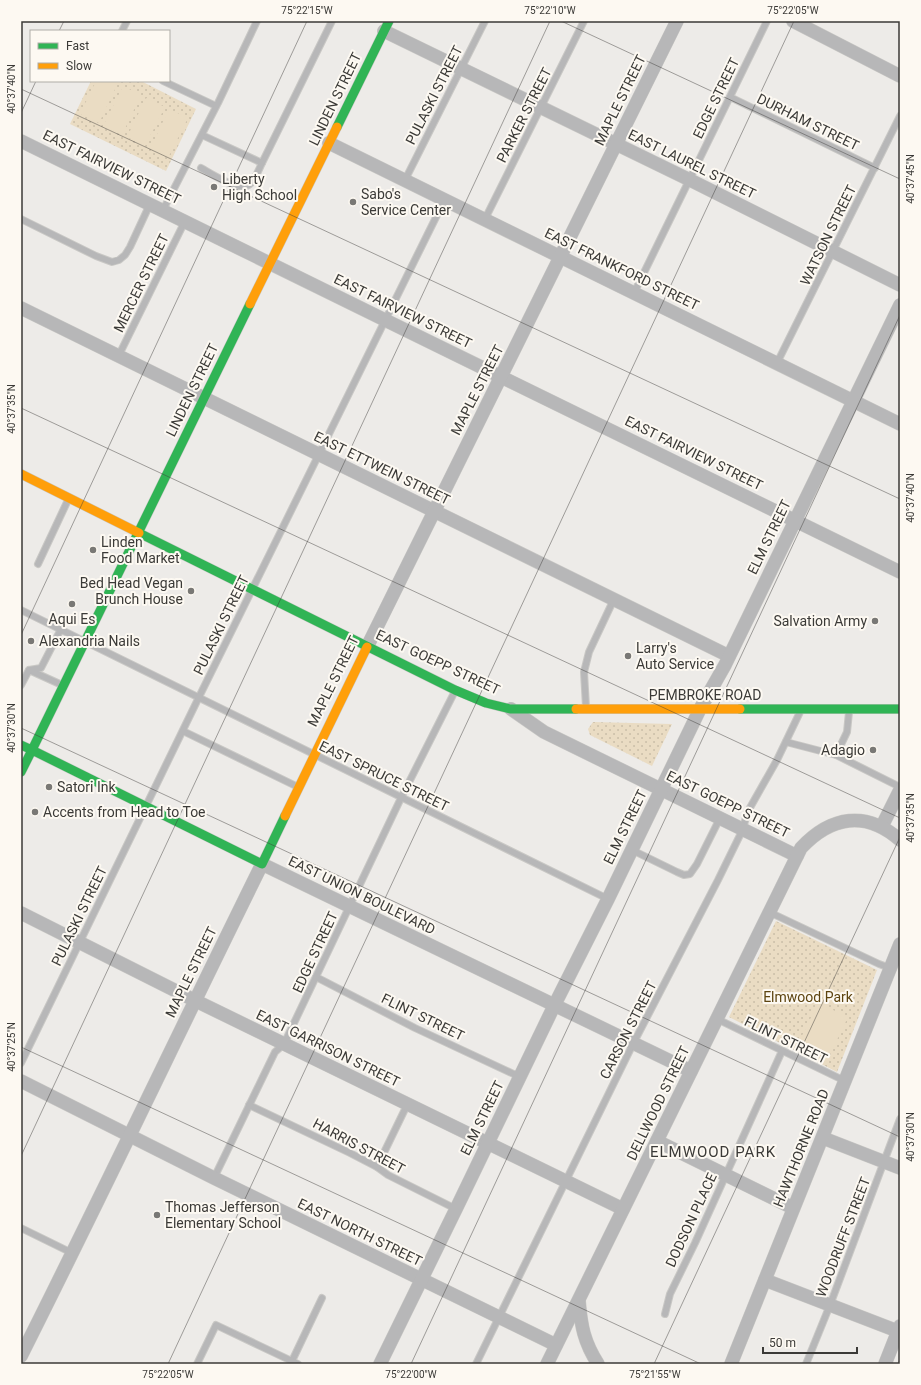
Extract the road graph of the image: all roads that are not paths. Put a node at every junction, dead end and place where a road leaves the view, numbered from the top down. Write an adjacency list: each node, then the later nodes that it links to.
1 (127, 21): 10 (lane)
2 (257, 21): 15 (lane)
3 (332, 21): 22 (lane)
4 (485, 21): 11 (lane, PULASKI STREET)
5 (677, 21): 21 (street, MAPLE STREET)
6 (767, 21): 14 (lane, EDGE STREET)
7 (793, 21): 12 (street)
8 (582, 22): 16 (lane, PARKER STREET)
9 (386, 26): 11 (street, EAST LAUREL STREET); 20 (main road, LINDEN STREET)
10 (122, 30)
11 (462, 68): 16 (street, EAST LAUREL STREET); 25 (lane, PULASKI STREET)
12 (900, 76)
13 (164, 82): 15 (lane)
14 (730, 97): 24 (lane, DURHAM STREET); 26 (lane, EDGE STREET)
15 (216, 106): 18 (lane)
16 (541, 107): 21 (street, EAST LAUREL STREET); 30 (lane, PARKER STREET)
17 (900, 116): 24 (lane, WATSON STREET)
18 (202, 135): 22 (lane); 29 (lane)
19 (21, 141): 28 (street, EAST FAIRVIEW STREET)
20 (330, 143): 25 (street, EAST FRANKFORD STREET); 35 (main road, LINDEN STREET)
21 (616, 144): 26 (street, EAST LAUREL STREET); 34 (street, MAPLE STREET)
22 (262, 162): 23 (lane)
23 (201, 168)
24 (875, 168): 33 (lane, WATSON STREET)
25 (405, 180): 27 (street, EAST FRANKFORD STREET)
26 (690, 180): 33 (street, EAST LAUREL STREET); 37 (lane, EDGE STREET)
27 (445, 199): 30 (street, EAST FRANKFORD STREET); 40 (lane, PULASKI STREET)
28 (150, 204): 29 (street, EAST FAIRVIEW STREET); 31 (lane)
29 (163, 210): 32 (street, EAST FAIRVIEW STREET)
30 (485, 219): 34 (street, EAST FRANKFORD STREET)
31 (21, 220)
32 (185, 221): 35 (street, EAST FAIRVIEW STREET); 41 (lane, MERCER STREET)
33 (834, 251): 36 (street, EAST LAUREL STREET); 42 (lane, WATSON STREET)
34 (561, 256): 37 (street, EAST FRANKFORD STREET); 43 (street, MAPLE STREET)
35 (269, 264): 40 (street, EAST FAIRVIEW STREET); 44 (main road, LINDEN STREET)
36 (900, 284)
37 (634, 292): 42 (street, EAST FRANKFORD STREET)
38 (900, 304): 45 (street, ELM STREET)
39 (21, 308): 41 (street, EAST ETTWEIN STREET)
40 (385, 320): 43 (street, EAST FAIRVIEW STREET); 47 (lane, PULASKI STREET)
41 (119, 355): 44 (street, EAST ETTWEIN STREET)
42 (777, 363): 45 (street, EAST FRANKFORD STREET)
43 (502, 377): 50 (street, MAPLE STREET); 51 (street, EAST FAIRVIEW STREET)
44 (204, 397): 47 (street, EAST ETTWEIN STREET); 52 (main road, LINDEN STREET)
45 (854, 401): 46 (street, EAST FRANKFORD STREET); 51 (street, ELM STREET)
46 (900, 424)
47 (319, 455): 50 (street, EAST ETTWEIN STREET); 55 (lane, PULASKI STREET)
48 (21, 474): 49 (main road, EAST GOEPP STREET)
49 (69, 498): 52 (main road, EAST GOEPP STREET); 53 (lane)
50 (434, 511): 56 (street, EAST ETTWEIN STREET); 60 (street, MAPLE STREET)
51 (794, 521): 54 (street, EAST FAIRVIEW STREET); 61 (street, ELM STREET)
52 (139, 533): 55 (main road, EAST GOEPP STREET); 59 (main road, LINDEN STREET)
53 (38, 564)
54 (900, 572)
55 (252, 590): 60 (main road, EAST GOEPP STREET); 66 (lane, PULASKI STREET)
56 (614, 599): 61 (street, EAST ETTWEIN STREET); 70 (lane)
57 (21, 610): 58 (lane, EAST SPRUCE STREET)
58 (61, 629): 59 (lane, EAST SPRUCE STREET); 62 (lane)
59 (85, 641): 64 (main road, LINDEN STREET); 66 (lane, EAST SPRUCE STREET)
60 (367, 647): 65 (main road, EAST GOEPP STREET); 77 (main road, MAPLE STREET)
61 (729, 656): 71 (street, ELM STREET)
62 (29, 670): 63 (lane); 64 (lane)
63 (21, 685)
64 (63, 686): 76 (main road, LINDEN STREET)
65 (455, 690): 69 (main road, EAST GOEPP STREET); 83 (lane, EDGE STREET)
66 (199, 697): 73 (lane, PULASKI STREET); 77 (lane, EAST SPRUCE STREET)
67 (802, 708): 68 (main road, PEMBROKE ROAD); 71 (main road, PEMBROKE ROAD); 74 (lane, CARSON STREET)
68 (849, 708): 72 (main road, PEMBROKE ROAD); 78 (lane)
69 (510, 709): 70 (main road, PEMBROKE ROAD); 82 (street, EAST GOEPP STREET)
70 (586, 709): 71 (main road, PEMBROKE ROAD)
71 (700, 709): 82 (street, ELM STREET)
72 (900, 709)
73 (182, 731): 80 (lane); 84 (lane, PULASKI STREET)
74 (786, 742): 78 (lane); 87 (lane, CARSON STREET)
75 (21, 745): 76 (main road, EAST UNION BOULEVARD)
76 (32, 750): 79 (main road, LINDEN STREET); 84 (main road, EAST UNION BOULEVARD)
77 (315, 755): 80 (main road, MAPLE STREET); 83 (lane, EAST SPRUCE STREET)
78 (836, 755): 81 (lane)
79 (21, 772)
80 (300, 788): 91 (main road, MAPLE STREET)
81 (900, 788): 86 (street)
82 (662, 789): 85 (street, EAST GOEPP STREET); 89 (street, ELM STREET)
83 (401, 798): 92 (lane, EAST SPRUCE STREET); 93 (lane, EDGE STREET)
84 (146, 807): 91 (main road, EAST UNION BOULEVARD); 96 (lane, PULASKI STREET)
85 (720, 818): 87 (street, EAST GOEPP STREET); 89 (lane)
86 (882, 826): 88 (street); 90 (street, DELLWOOD STREET)
87 (743, 829): 90 (street, EAST GOEPP STREET); 104 (lane, CARSON STREET)
88 (900, 840)
89 (632, 850): 92 (street, ELM STREET)
90 (797, 856): 94 (street, DELLWOOD STREET)
91 (262, 864): 93 (street, EAST UNION BOULEVARD); 100 (street, MAPLE STREET)
92 (608, 899): 101 (street, ELM STREET)
93 (349, 907): 99 (lane, EDGE STREET); 101 (street, EAST UNION BOULEVARD)
94 (769, 912): 98 (lane); 102 (street, DELLWOOD STREET)
95 (21, 913): 96 (street, EAST GARRISON STREET)
96 (80, 941): 100 (street, EAST GARRISON STREET); 106 (lane, PULASKI STREET)
97 (900, 944): 98 (street, HAWTHORNE ROAD)
98 (890, 968): 110 (street, HAWTHORNE ROAD)
99 (316, 977): 103 (lane, EDGE STREET); 108 (lane, FLINT STREET)
100 (194, 1000): 103 (street, EAST GARRISON STREET); 114 (street, MAPLE STREET)
101 (554, 1006): 104 (street, EAST UNION BOULEVARD); 108 (street, ELM STREET)
102 (717, 1019): 105 (lane, FLINT STREET); 107 (street, DELLWOOD STREET)
103 (284, 1044): 111 (lane, EDGE STREET); 112 (street, EAST GARRISON STREET)
104 (633, 1044): 107 (street, EAST UNION BOULEVARD); 123 (lane, CARSON STREET)
105 (782, 1051): 110 (lane, FLINT STREET); 121 (lane, DODSON PLACE)
106 (21, 1062)
107 (690, 1072): 116 (street, DELLWOOD STREET)
108 (520, 1077): 117 (street, ELM STREET)
109 (21, 1081): 114 (street, EAST NORTH STREET)
110 (845, 1081): 115 (street, HAWTHORNE ROAD)
111 (249, 1105): 119 (lane, HARRIS STREET); 122 (lane, EDGE STREET)
112 (408, 1105): 117 (street, EAST GARRISON STREET); 119 (lane)
113 (900, 1119): 118 (lane, WOODRUFF STREET)
114 (131, 1136): 122 (street, EAST NORTH STREET); 128 (street, MAPLE STREET)
115 (823, 1138): 118 (street); 124 (street, HAWTHORNE ROAD)
116 (657, 1141): 121 (street); 126 (street, DELLWOOD STREET)
117 (487, 1143): 123 (street, EAST GARRISON STREET); 125 (street, ELM STREET)
118 (885, 1162): 120 (street); 133 (lane, WOODRUFF STREET)
119 (377, 1167): 125 (lane, HARRIS STREET)
120 (900, 1168)
121 (725, 1175): 124 (street); 134 (lane, DODSON PLACE)
122 (214, 1178): 129 (street, EAST NORTH STREET)
123 (566, 1182): 126 (street, EAST GARRISON STREET); 135 (lane, CARSON STREET)
124 (794, 1208): 130 (street, HAWTHORNE ROAD)
125 (456, 1209): 129 (street, ELM STREET)
126 (622, 1209): 132 (street, DELLWOOD STREET)
127 (21, 1228): 128 (lane)
128 (72, 1253): 138 (street, MAPLE STREET)
129 (421, 1280): 135 (street, EAST NORTH STREET); 141 (street, ELM STREET)
130 (765, 1280): 133 (street); 145 (street, HAWTHORNE ROAD)
131 (322, 1298): 139 (lane)
132 (579, 1301): 137 (street, DELLWOOD STREET); 144 (street)
133 (830, 1305): 136 (street); 146 (lane, WOODRUFF STREET)
134 (665, 1314)
135 (499, 1317): 137 (street, EAST NORTH STREET); 142 (lane, CARSON STREET)
136 (899, 1330): 147 (street)
137 (556, 1345): 143 (street, DELLWOOD STREET)
138 (21, 1356)
139 (295, 1363): 140 (lane)
140 (197, 1364)
141 (380, 1364)
142 (476, 1364)
143 (547, 1364)
144 (598, 1364)
145 (731, 1364)
146 (806, 1364)
147 (885, 1364)

